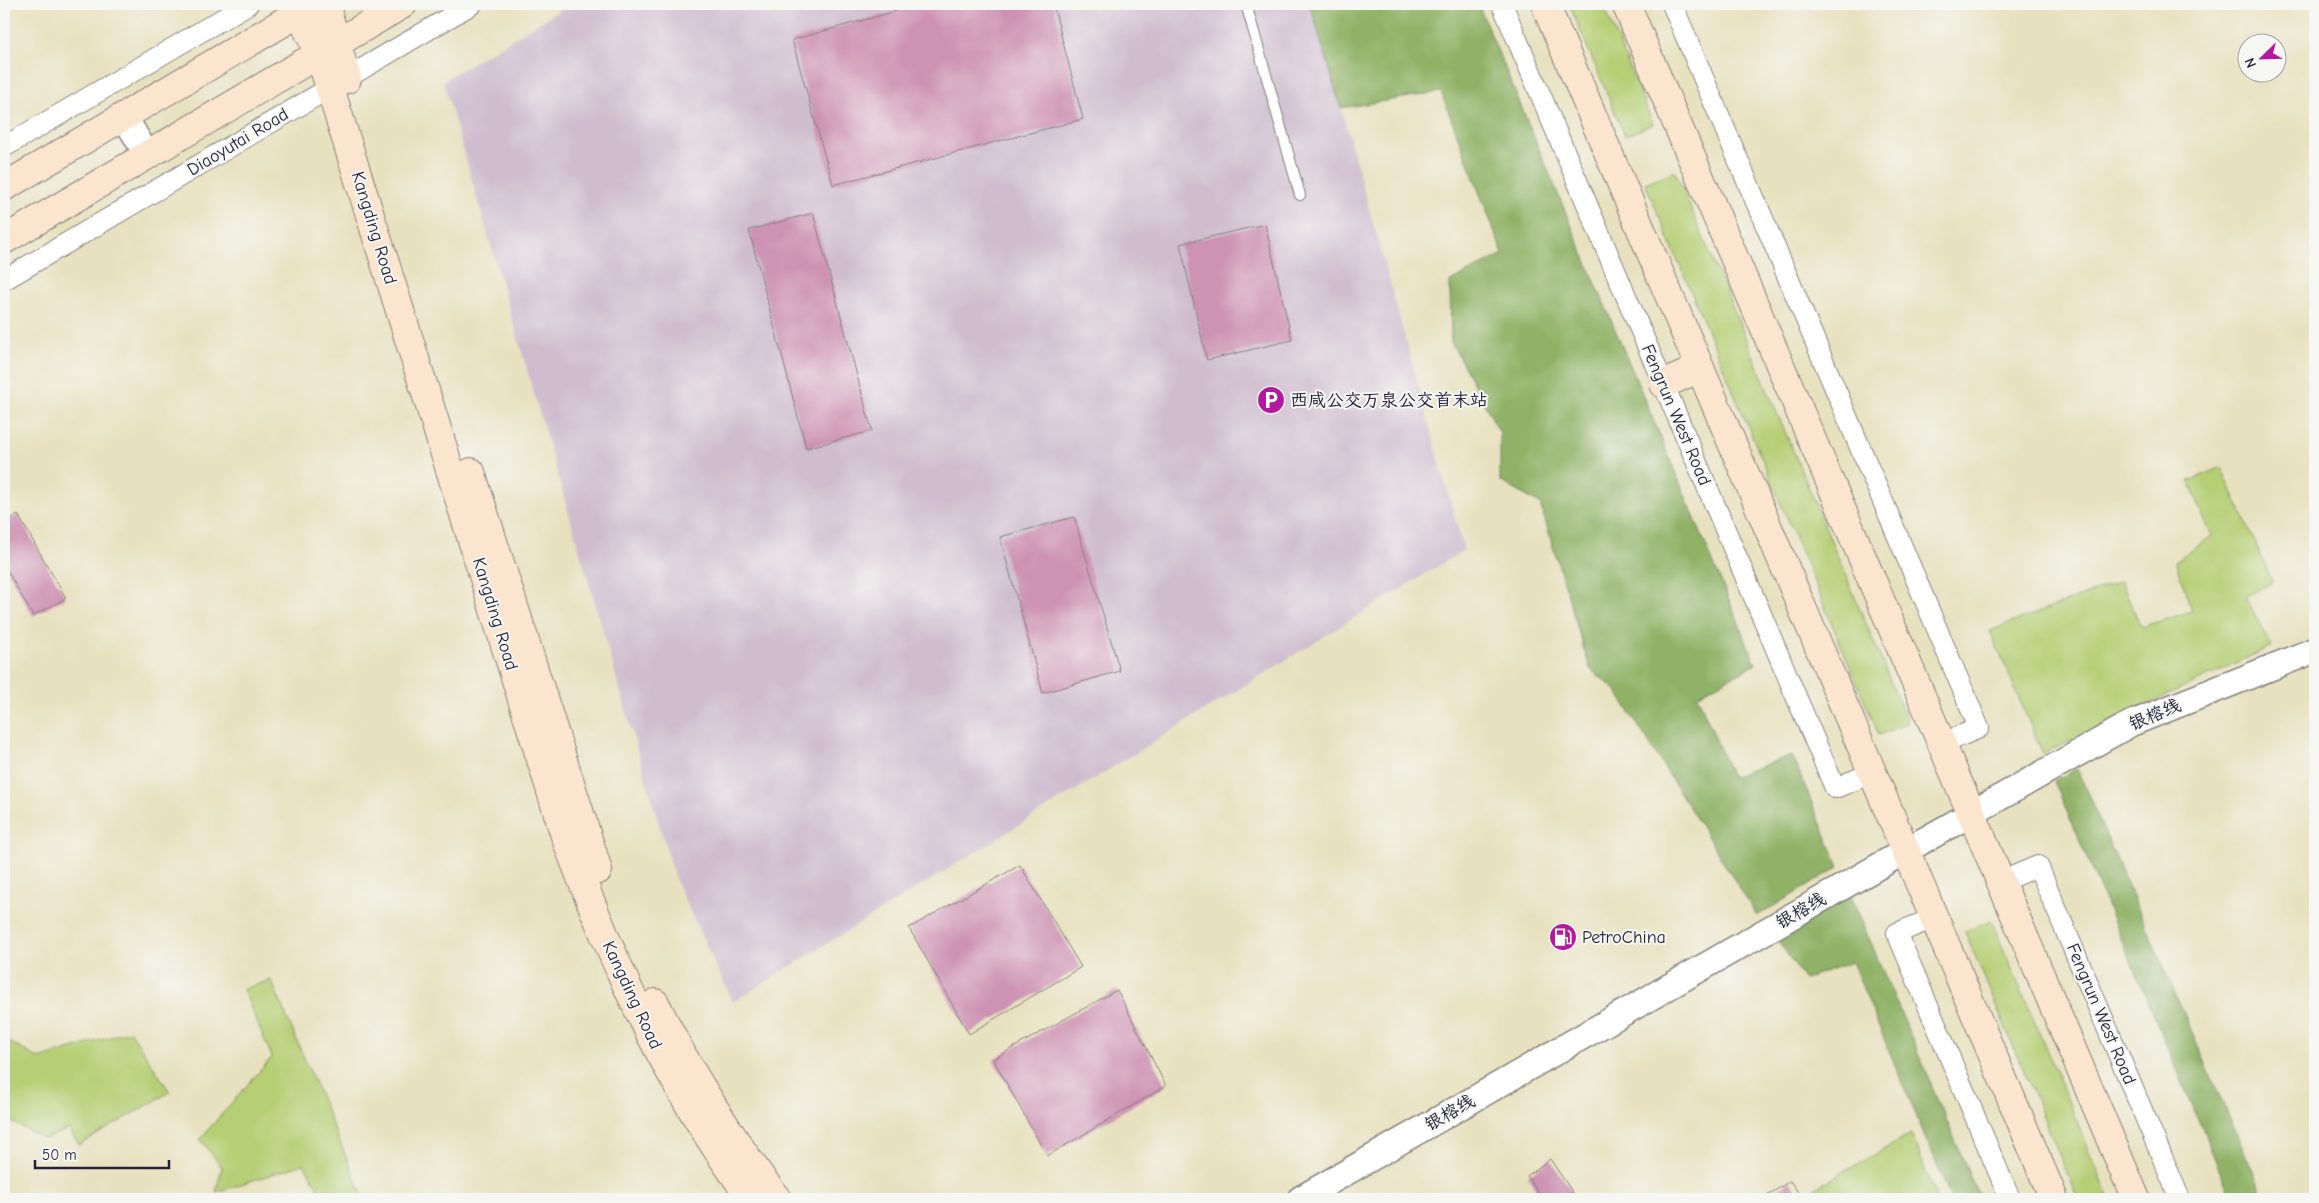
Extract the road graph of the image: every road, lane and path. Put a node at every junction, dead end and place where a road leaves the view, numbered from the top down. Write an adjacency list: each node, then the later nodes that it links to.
1 (248, 4): 14 (street)
2 (325, 4): 11 (main road, Kangding Road)
3 (403, 4): 11 (main road, Diaoyutai Road)
4 (472, 4): 12 (street, Diaoyutai Road)
5 (1246, 4): 17 (lane)
6 (1502, 4): 21 (street, Fengrun West Road)
7 (1545, 4): 20 (main road)
8 (1626, 4): 23 (main road)
9 (1672, 4): 23 (street)
10 (303, 7): 11 (main road, Kangding Road); 13 (main road)
11 (327, 48): 12 (main road, Kangding Road); 15 (main road, Diaoyutai Road)
12 (338, 83): 19 (street, Diaoyutai Road); 29 (main road, Kangding Road); 30 (main road, Kangding Road)
13 (124, 116): 15 (street); 16 (main road)
14 (4, 147)
15 (147, 155): 18 (main road, Diaoyutai Road)
16 (4, 187)
17 (1300, 195)
18 (4, 240)
19 (4, 280)
20 (1700, 368): 21 (main road); 24 (main road)
21 (1664, 384): 24 (street, Fengrun West Road)
22 (2315, 650): 25 (street, 银榕线)
23 (1941, 744): 25 (main road)
24 (1872, 773): 26 (main road)
25 (1970, 814): 26 (street, 银榕线); 27 (main road)
26 (1905, 851): 28 (main road); 31 (street, 银榕线)
27 (2000, 882): 34 (main road); 35 (street, Fengrun West Road)
28 (1934, 918): 32 (street); 33 (main road)
29 (752, 1199)
30 (777, 1199)
31 (1300, 1199)
32 (2010, 1199)
33 (2054, 1199)
34 (2136, 1199)
35 (2180, 1199)

